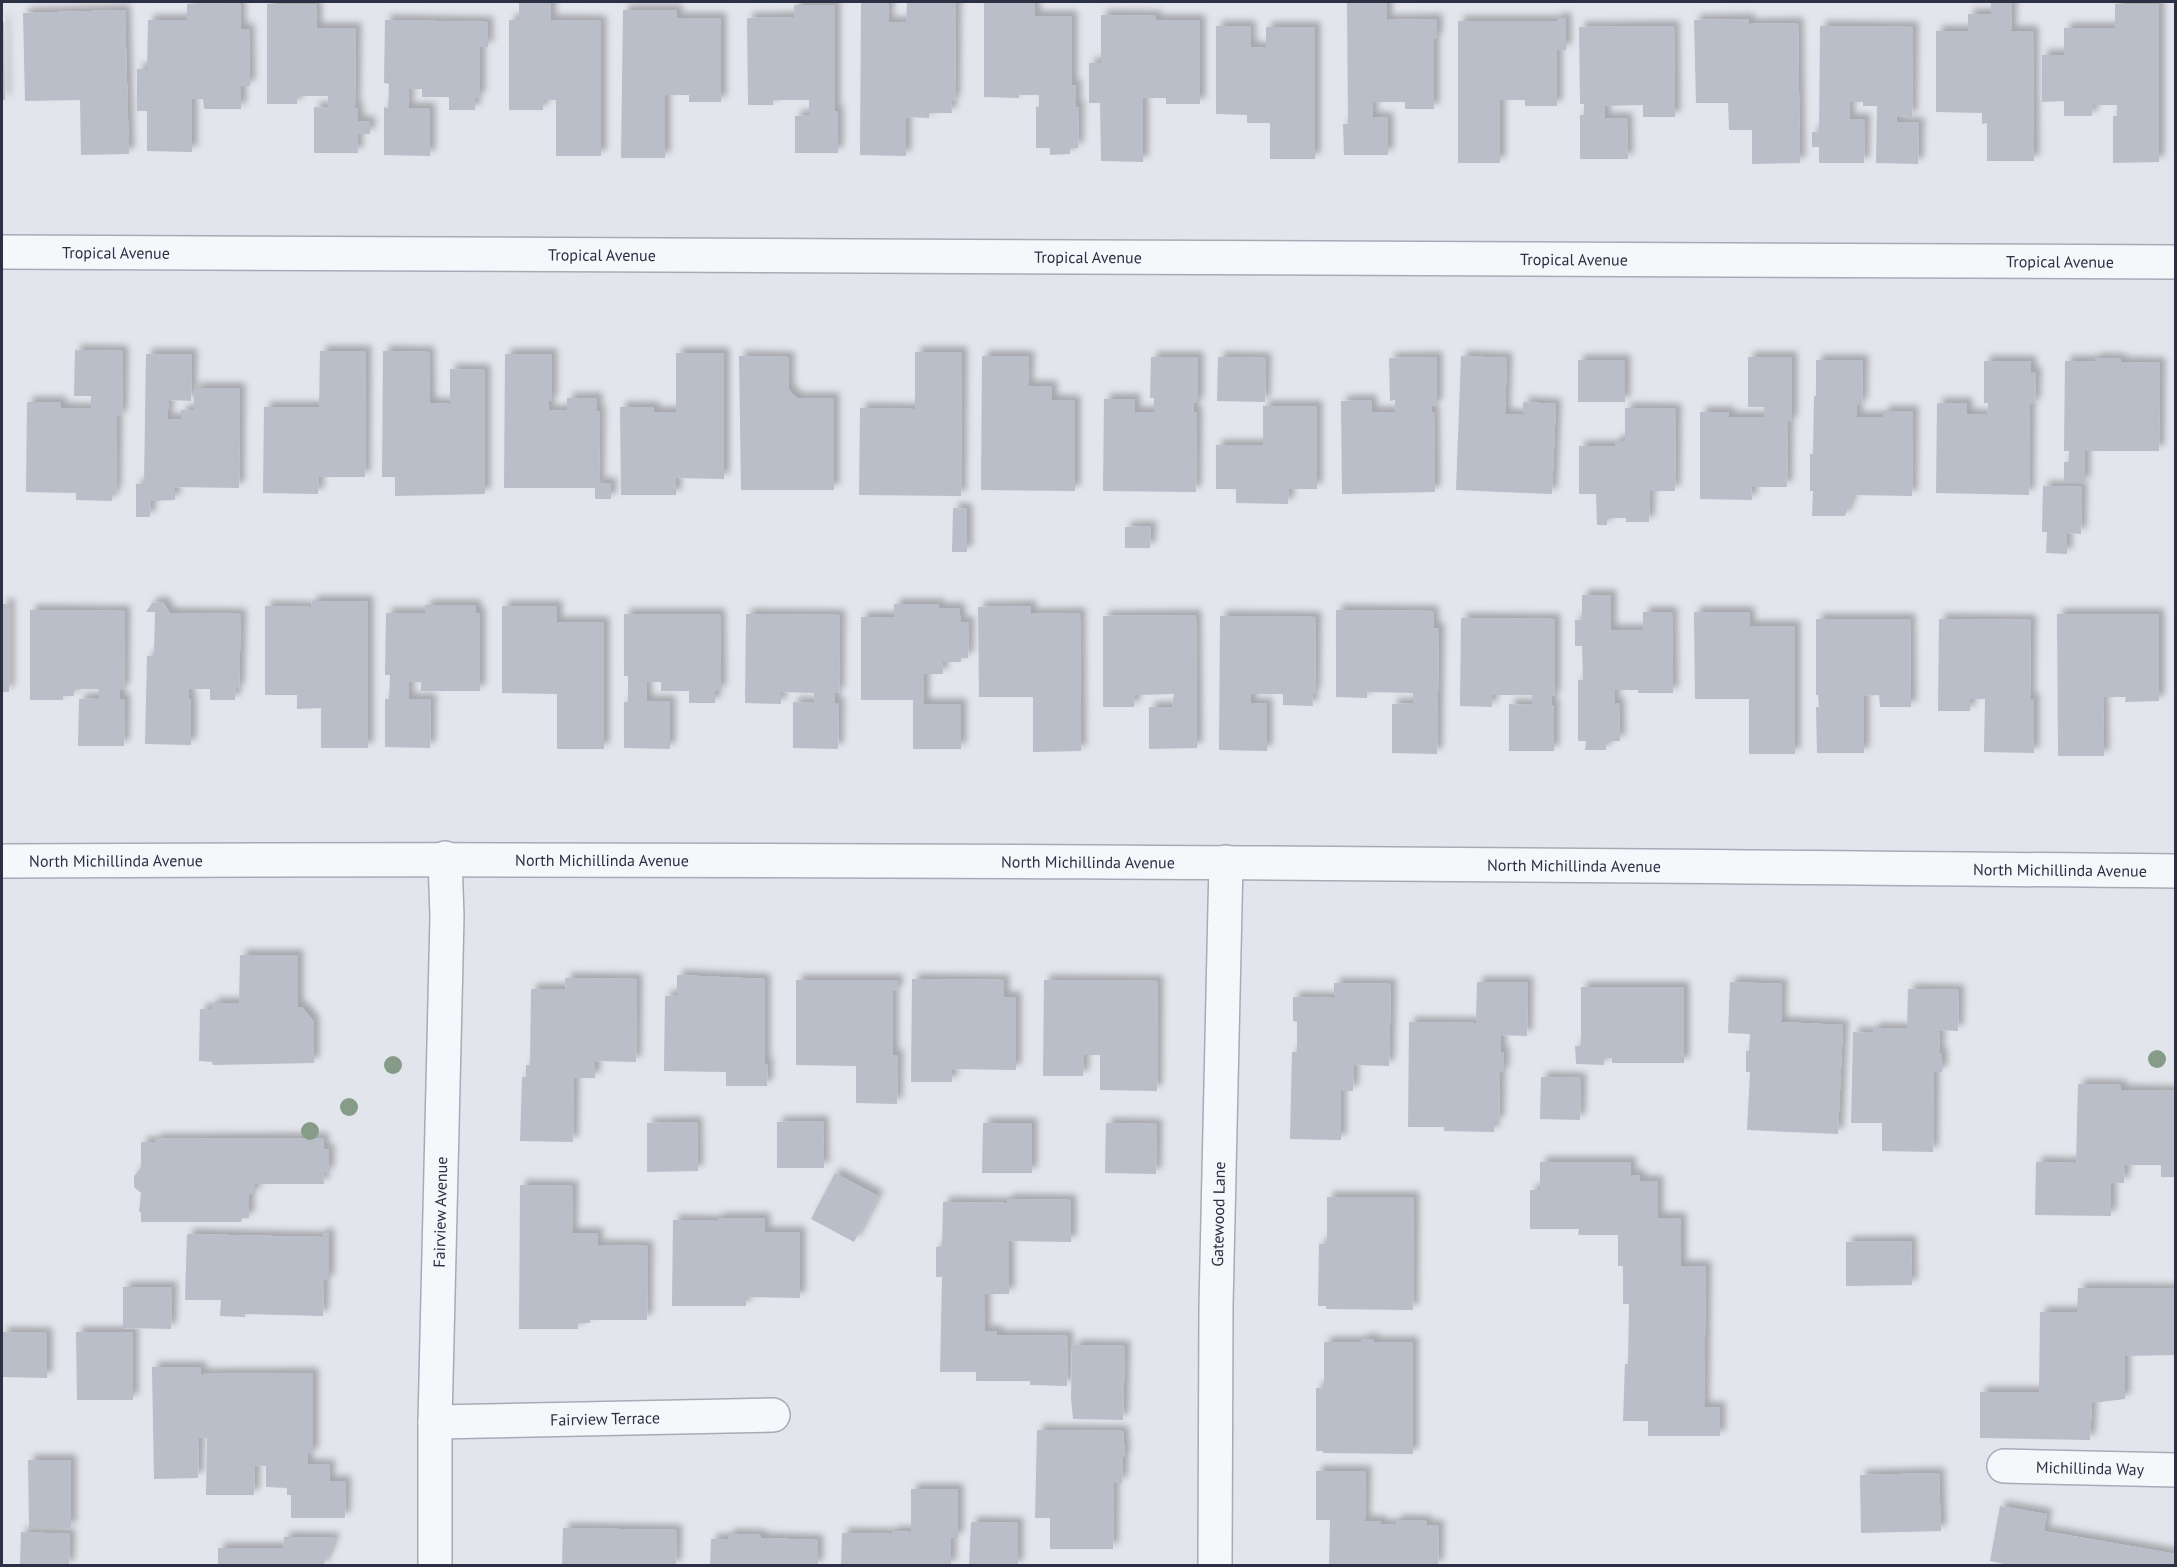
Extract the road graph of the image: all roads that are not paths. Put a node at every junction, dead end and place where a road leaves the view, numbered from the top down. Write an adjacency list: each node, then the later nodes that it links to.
1 (2, 252): 2 (street, Tropical Avenue)
2 (2175, 262)
3 (445, 858): 4 (street, North Michillinda Avenue); 5 (street, North Michillinda Avenue); 8 (street, Fairview Avenue)
4 (2, 861)
5 (1226, 862): 6 (street, North Michillinda Avenue); 12 (street, Gatewood Lane)
6 (2175, 872)
7 (773, 1415): 8 (street, Fairview Terrace)
8 (435, 1422): 11 (street, Fairview Avenue)
9 (2004, 1466): 10 (street, Michillinda Way)
10 (2175, 1470)
11 (435, 1566)
12 (1215, 1566)

